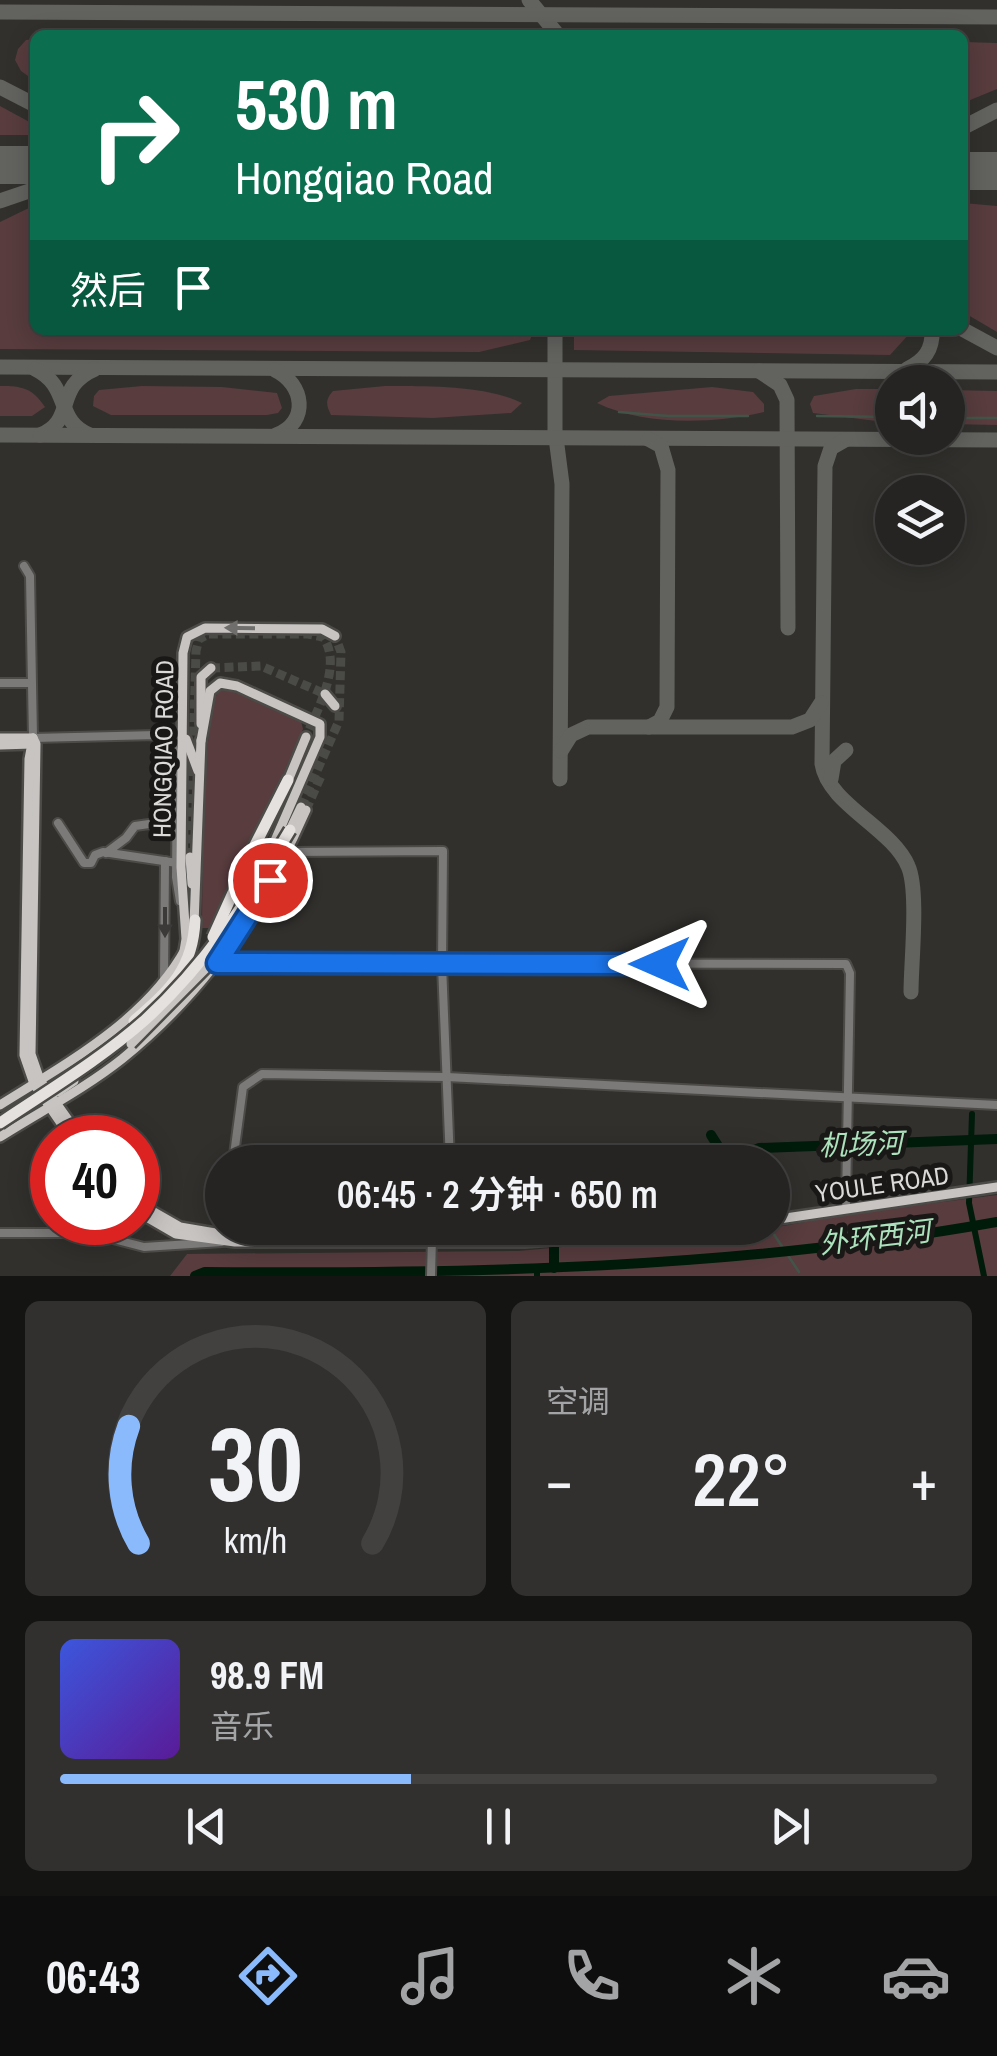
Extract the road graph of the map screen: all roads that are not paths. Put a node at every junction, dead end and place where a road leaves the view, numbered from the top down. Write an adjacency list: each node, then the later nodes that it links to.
1 (24, 566): 4 (street)
2 (335, 636): 8 (main road, HONGQIAO ROAD, one-way to 8)
3 (211, 668): 11 (main road, HONGQIAO ROAD)
4 (30, 682): 5 (street); 12 (street)
5 (0, 683)
6 (325, 694): 7 (main road)
7 (335, 706)
8 (183, 732): 13 (main road); 25 (main road, HONGQIAO ROAD)
9 (306, 737): 14 (main road)
10 (0, 741): 12 (main road)
11 (202, 741): 13 (main road, HONGQIAO ROAD); 15 (main road)
12 (33, 742): 16 (street); 33 (main road)
13 (200, 777): 24 (main road, HONGQIAO ROAD)
14 (288, 780): 26 (main road); 30 (highway, bridge)
15 (296, 792): 20 (main road); 26 (main road)
16 (177, 820): 19 (street); 23 (street)
17 (58, 823): 19 (street)
18 (290, 830): 20 (main road); 30 (highway, bridge); 34 (main road, bridge)
19 (106, 852): 22 (street)
20 (286, 852): 28 (main road); 29 (street)
21 (190, 857): 25 (main road)
22 (165, 861): 23 (street); 30 (street, one-way to 30)
23 (177, 863): 25 (street)
24 (196, 906): 25 (main road, HONGQIAO ROAD); 26 (main road)
25 (190, 920): 27 (main road, HONGQIAO ROAD); 31 (highway)
26 (229, 923): 34 (main road)
27 (182, 956): 30 (main road, HONGQIAO ROAD); 31 (highway)
28 (217, 963): 29 (street); 34 (main road)
29 (442, 965): 32 (street); 35 (street)
30 (170, 986): 33 (main road, HONGQIAO ROAD); 41 (highway, bridge)
31 (156, 1001): 38 (highway, bridge)
32 (447, 1076): 35 (street); 43 (street); 44 (street)
33 (37, 1082): 34 (main road); 36 (main road, HONGQIAO ROAD)
34 (56, 1099): 39 (main road); 40 (main road); 42 (main road)
35 (848, 1099): 37 (street); 47 (street)
36 (0, 1105)
37 (997, 1106)
38 (0, 1114)
39 (62, 1115)
40 (66, 1115)
41 (0, 1123)
42 (0, 1137)
43 (235, 1145)
44 (449, 1145)
45 (997, 1184): 47 (main road, YOULE ROAD)
46 (846, 1190): 47 (street)
47 (847, 1206): 48 (main road, YOULE ROAD)
48 (790, 1214)
49 (162, 1224): 50 (main road); 54 (street)
50 (205, 1232)
51 (0, 1233): 54 (street)
52 (205, 1238): 54 (street)
53 (432, 1245): 55 (street)
54 (153, 1246)
55 (432, 1276)

